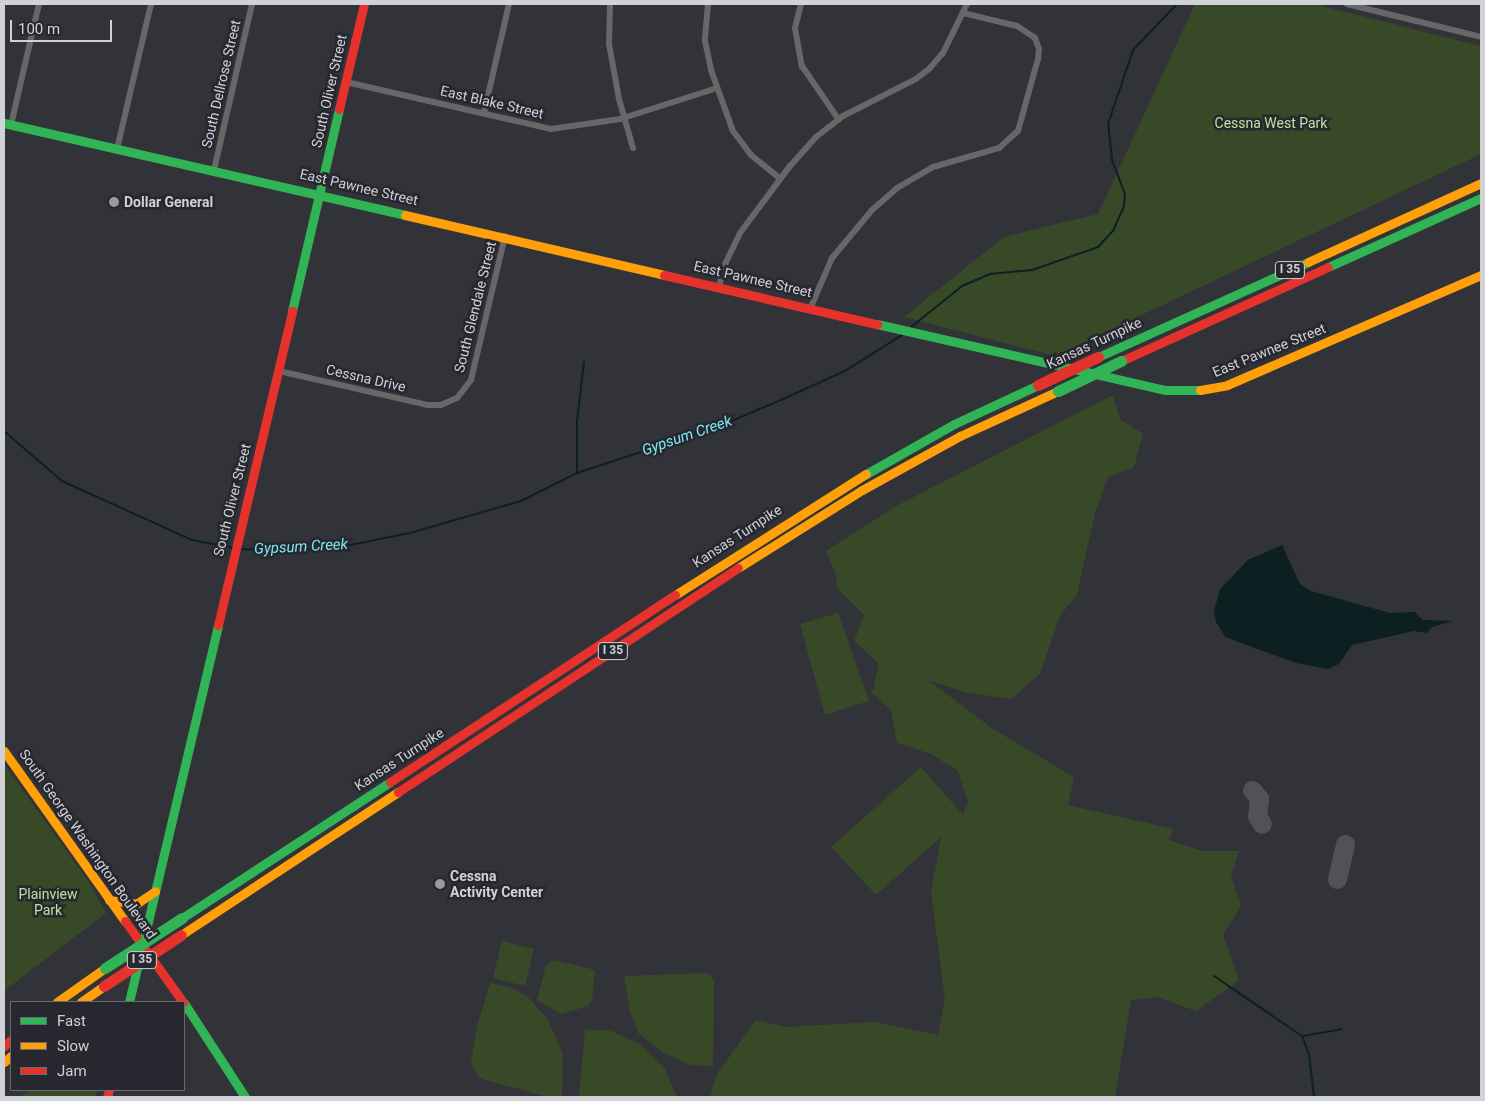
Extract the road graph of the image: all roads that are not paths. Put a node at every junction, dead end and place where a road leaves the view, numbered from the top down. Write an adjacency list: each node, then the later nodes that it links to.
1 (39, 4): 18 (street)
2 (151, 4): 20 (street)
3 (252, 4): 21 (street, South Dellrose Street)
4 (364, 4): 13 (main road, South Oliver Street)
5 (509, 4): 15 (street)
6 (610, 4): 16 (street)
7 (708, 4): 14 (street)
8 (801, 4): 17 (street)
9 (967, 4): 11 (street)
10 (1346, 4): 12 (street)
11 (963, 13): 17 (street); 29 (street)
12 (1481, 37)
13 (346, 82): 15 (street, East Blake Street); 24 (main road, South Oliver Street)
14 (717, 88): 16 (street, East Blake Street); 22 (street)
15 (484, 113): 16 (street, East Blake Street)
16 (625, 117): 19 (street)
17 (839, 120): 22 (street)
18 (7, 124): 20 (main road, East Pawnee Street)
19 (634, 148)
20 (117, 149): 21 (main road, East Pawnee Street)
21 (214, 170): 24 (main road, East Pawnee Street)
22 (779, 178): 28 (street)
23 (1481, 182): 36 (main road, Kansas Turnpike / I 35, bridge)
24 (321, 193): 26 (main road, East Pawnee Street); 30 (main road, South Oliver Street)
25 (1481, 198): 37 (main road, Kansas Turnpike / I 35, bridge)
26 (505, 236): 28 (main road, East Pawnee Street); 31 (street, South Glendale Street)
27 (1481, 275): 29 (main road, East Pawnee Street)
28 (719, 286): 29 (main road, East Pawnee Street)
29 (810, 309)
30 (279, 370): 31 (street, Cessna Drive); 33 (main road, South Oliver Street)
31 (448, 402)
32 (4, 751): 34 (main road, South George Washington Boulevard)
33 (155, 891): 34 (main road); 35 (main road, South Oliver Street)
34 (108, 900): 35 (main road, South George Washington Boulevard)
35 (142, 946): 38 (main road, South Oliver Street); 39 (main road, South George Washington Boulevard)
36 (58, 1001)
37 (82, 1001)
38 (129, 1001)
39 (182, 1001)
40 (185, 1006): 41 (main road, South George Washington Boulevard)
41 (245, 1097)

